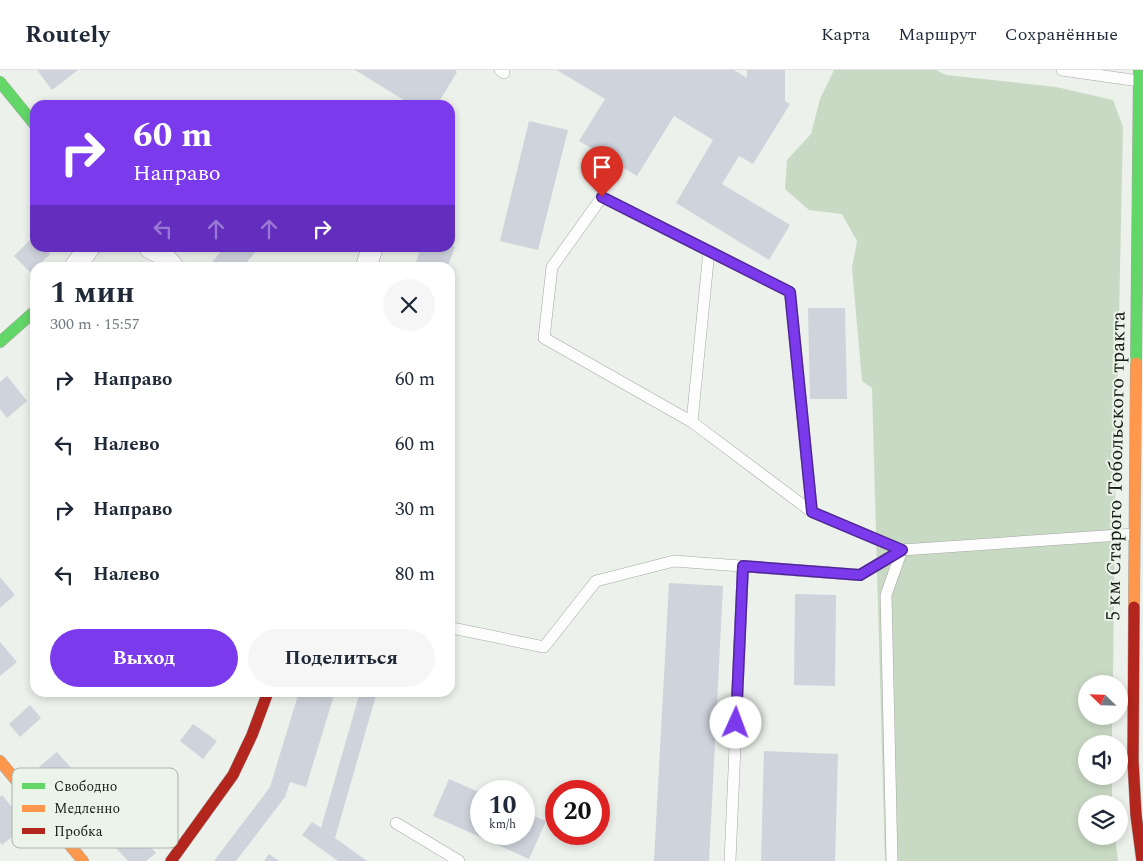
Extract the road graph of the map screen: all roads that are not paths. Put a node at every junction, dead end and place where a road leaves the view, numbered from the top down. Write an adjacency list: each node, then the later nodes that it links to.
1 (1062, 70): 2 (lane)
2 (1139, 75): 12 (street, 5 км Старого Тобольского тракта)
3 (0, 82): 4 (street)
4 (30, 119)
5 (709, 251): 10 (lane); 10 (lane); 11 (lane)
6 (158, 252): 7 (street)
7 (169, 262)
8 (30, 315): 9 (street)
9 (0, 342)
10 (692, 422): 11 (lane)
11 (812, 512): 13 (lane)
12 (1134, 534): 13 (lane); 15 (street, 5 км Старого Тобольского тракта)
13 (902, 550): 14 (lane); 26 (lane)
14 (743, 566): 16 (lane); 25 (lane)
15 (1138, 621): 27 (street, 5 км Старого Тобольского тракта)
16 (455, 629)
17 (266, 697): 23 (street)
18 (0, 761): 19 (street)
19 (12, 775)
20 (396, 823): 24 (lane)
21 (72, 848): 22 (street)
22 (83, 861)
23 (171, 861)
24 (459, 861)
25 (730, 861)
26 (892, 861)
27 (1142, 861)

